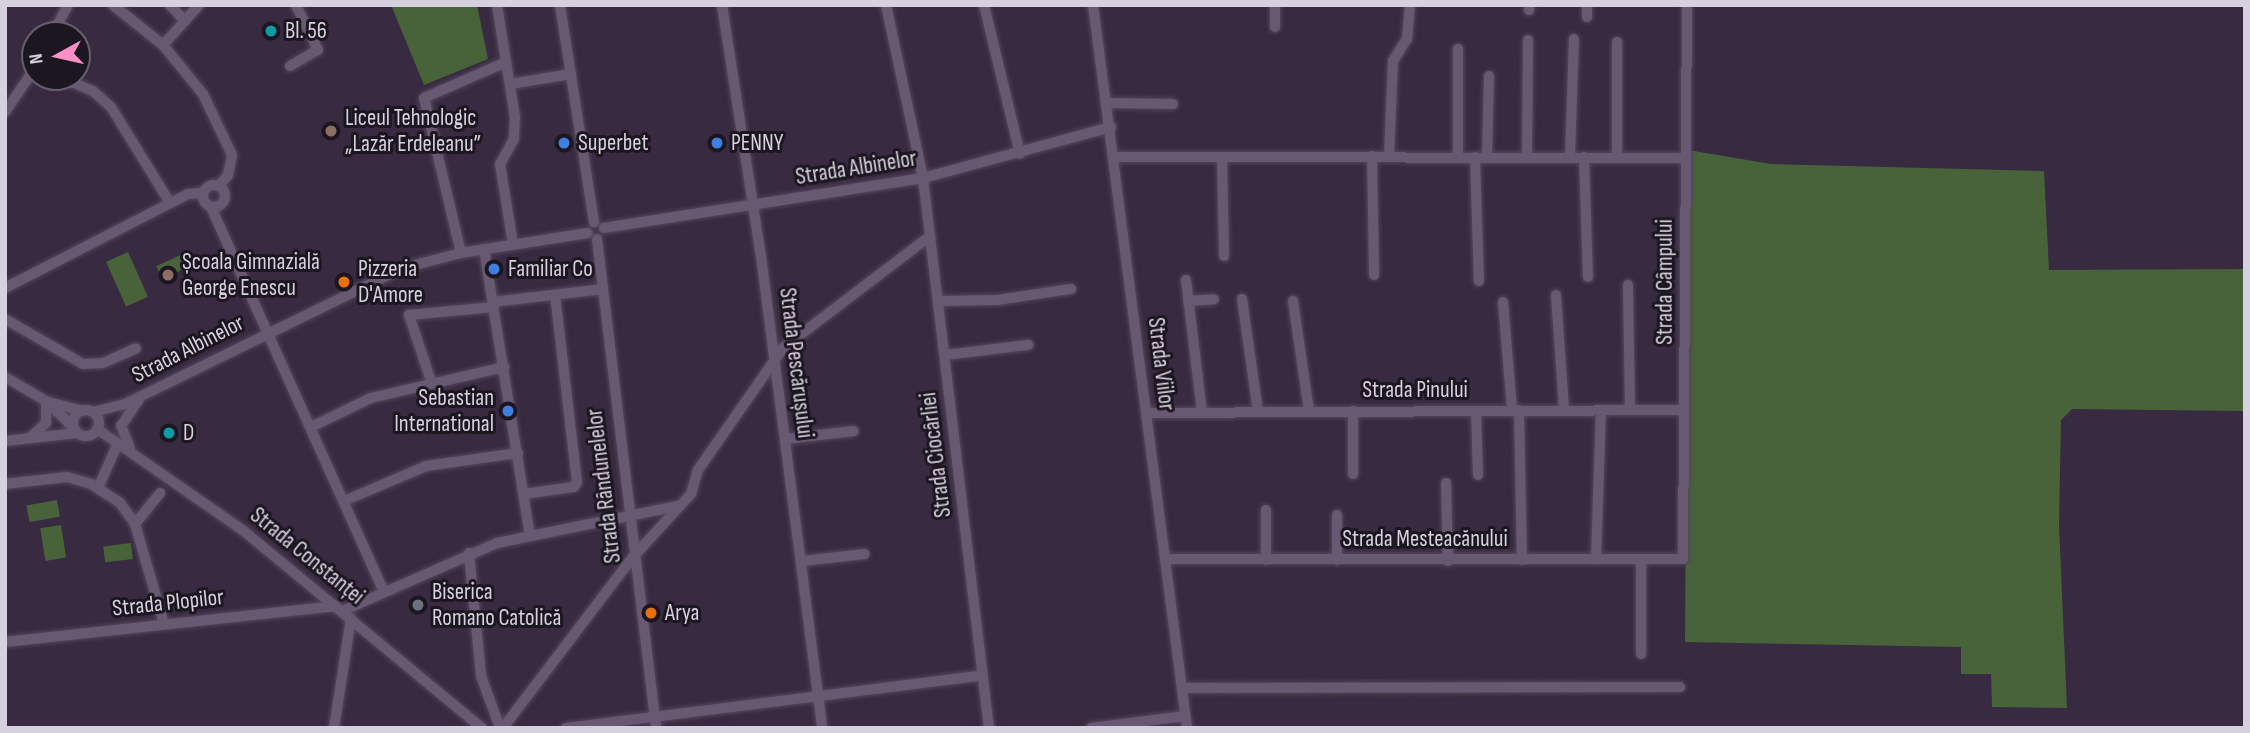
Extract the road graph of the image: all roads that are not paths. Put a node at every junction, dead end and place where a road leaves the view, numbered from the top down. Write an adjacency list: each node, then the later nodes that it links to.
1 (68, 5): 16 (street)
2 (113, 5): 21 (street)
3 (170, 5): 15 (street)
4 (199, 5): 15 (street)
5 (296, 5): 24 (street)
6 (496, 5): 23 (street)
7 (560, 5): 25 (street)
8 (722, 5): 50 (street, Strada Pescărușului)
9 (886, 5): 46 (street, Strada Ciocârliei)
10 (984, 5): 34 (street)
11 (1093, 5): 30 (street, Strada Viilor)
12 (1275, 5): 17 (street)
13 (1410, 5): 36 (street)
14 (1687, 5): 45 (street, Strada Câmpului)
15 (185, 20): 21 (street)
16 (59, 21)
17 (1275, 27)
18 (1574, 39): 42 (street)
19 (1528, 40): 41 (street)
20 (1617, 42): 44 (street)
21 (163, 45): 47 (street)
22 (1458, 49): 39 (street)
23 (506, 62): 27 (street); 57 (street)
24 (289, 66)
25 (571, 74): 27 (street); 52 (street)
26 (1489, 76): 40 (street)
27 (510, 84): 55 (street)
28 (21, 89): 32 (street)
29 (91, 90): 49 (street)
30 (1107, 103): 31 (street); 33 (street, Strada Viilor)
31 (1172, 104)
32 (5, 112)
33 (1111, 127): 34 (street, Strada Albinelor); 37 (street, Strada Viilor)
34 (1020, 154): 46 (street, Strada Albinelor)
35 (1372, 156): 36 (street); 38 (street); 59 (street)
36 (1389, 156): 39 (street)
37 (1115, 157): 38 (street); 98 (street, Strada Viilor)
38 (1222, 157): 58 (street)
39 (1458, 157): 40 (street)
40 (1481, 157): 41 (street); 62 (street)
41 (1527, 157): 42 (street)
42 (1570, 157): 43 (street)
43 (1584, 157): 44 (street); 60 (street)
44 (1617, 157): 45 (street)
45 (1686, 158): 92 (street, Strada Câmpului)
46 (923, 178): 50 (street, Strada Albinelor); 54 (street, Strada Ciocârliei)
47 (219, 186): 48 (street); 51 (street)
48 (202, 193): 49 (street); 51 (street)
49 (170, 203): 64 (street)
50 (754, 206): 52 (street, Strada Albinelor); 81 (street, Strada Pescărușului)
51 (211, 207): 77 (street)
52 (599, 225): 53 (street)
53 (592, 236): 55 (street, Strada Albinelor); 65 (street, Strada Rândunelelor)
54 (930, 236): 72 (street, Strada Ciocârliei); 81 (street)
55 (513, 244): 56 (street, Strada Albinelor)
56 (484, 249): 57 (street, Strada Albinelor); 75 (street)
57 (461, 253): 77 (street, Strada Albinelor)
58 (1223, 256)
59 (1374, 275)
60 (1588, 277)
61 (1186, 280): 71 (street)
62 (1479, 281)
63 (1628, 285): 91 (street)
64 (5, 288)
65 (603, 289): 68 (street); 120 (street, Strada Rândunelelor)
66 (1071, 289): 72 (street)
67 (1556, 295): 89 (street)
68 (555, 296): 75 (street); 115 (street)
69 (1214, 299): 71 (street)
70 (1242, 299): 93 (street)
71 (1188, 300): 97 (street)
72 (939, 301): 80 (street, Strada Ciocârliei)
73 (1293, 302): 94 (street)
74 (1503, 302): 88 (street)
75 (494, 305): 82 (street); 84 (street)
76 (5, 319): 79 (street)
77 (266, 334): 85 (street, Strada Albinelor); 101 (street)
78 (1028, 345): 80 (street)
79 (136, 348)
80 (945, 355): 142 (street, Strada Ciocârliei)
81 (775, 360): 104 (street, Strada Pescărușului); 117 (street)
82 (504, 367): 84 (street); 108 (street)
83 (5, 377): 86 (street)
84 (434, 381): 101 (street)
85 (141, 396): 87 (street, Strada Albinelor); 107 (street)
86 (46, 401): 99 (street); 99 (street); 103 (street)
87 (125, 404): 99 (street, Strada Albinelor); 100 (street, Strada Albinelor)
88 (1515, 410): 89 (street, Strada Pinului); 96 (street, Strada Pinului); 132 (street)
89 (1564, 410): 90 (street, Strada Pinului)
90 (1601, 410): 91 (street, Strada Pinului); 127 (street)
91 (1630, 410): 92 (street, Strada Pinului)
92 (1684, 410): 129 (street, Strada Câmpului)
93 (1258, 411): 94 (street, Strada Pinului); 97 (street, Strada Pinului)
94 (1309, 411): 95 (street, Strada Pinului)
95 (1353, 411): 96 (street, Strada Pinului); 109 (street)
96 (1476, 411): 110 (street)
97 (1202, 412): 98 (street, Strada Pinului)
98 (1147, 413): 126 (street, Strada Viilor)
99 (78, 420): 100 (street); 100 (street); 103 (street, Strada Albinelor); 103 (street)
100 (98, 427): 106 (street, Strada Constanței)
101 (311, 427): 116 (street)
102 (854, 431): 104 (street)
103 (31, 438): 105 (street, Strada Albinelor)
104 (785, 439): 133 (street, Strada Pescărușului)
105 (5, 441)
106 (118, 443): 107 (street, Strada Constanței); 113 (street)
107 (134, 453): 135 (street, Strada Constanței)
108 (517, 453): 115 (street); 116 (street)
109 (1353, 474)
110 (1478, 475)
111 (1446, 483): 134 (street)
112 (5, 484): 113 (street)
113 (98, 488): 121 (street)
114 (160, 493): 121 (street)
115 (524, 494): 122 (street)
116 (344, 501): 136 (street)
117 (677, 506): 120 (street); 125 (street)
118 (1266, 510): 130 (street)
119 (1337, 515): 131 (street)
120 (628, 517): 122 (street); 125 (street, Strada Rândunelelor)
121 (135, 524): 139 (street)
122 (530, 535): 123 (street)
123 (469, 553): 136 (street); 152 (street)
124 (865, 554): 133 (street)
125 (634, 557): 147 (street, Strada Rândunelelor); 152 (street)
126 (1166, 559): 130 (street, Strada Mesteacănului); 144 (street, Strada Viilor)
127 (1596, 559): 128 (street, Strada Mesteacănului); 132 (street, Strada Mesteacănului)
128 (1641, 559): 129 (street, Strada Mesteacănului); 141 (street)
129 (1684, 559)
130 (1266, 560): 131 (street, Strada Mesteacănului)
131 (1337, 560): 134 (street, Strada Mesteacănului)
132 (1522, 560): 134 (street, Strada Mesteacănului)
133 (802, 561): 145 (street, Strada Pescărușului)
134 (1448, 561)
135 (308, 583): 137 (street); 138 (street, Strada Constanței)
136 (383, 589): 138 (street)
137 (295, 611): 138 (street, Strada Plopilor); 139 (street, Strada Plopilor)
138 (343, 612): 146 (street, Strada Constanței); 149 (street)
139 (164, 624): 140 (street, Strada Plopilor)
140 (5, 642)
141 (1641, 654)
142 (983, 675): 145 (street); 155 (street, Strada Ciocârliei)
143 (1680, 687): 144 (street)
144 (1182, 688): 148 (street, Strada Viilor)
145 (818, 695): 147 (street); 154 (street, Strada Pescărușului)
146 (470, 715): 150 (street, Strada Constanței); 151 (street)
147 (656, 722): 153 (street)
148 (1186, 722): 156 (street)
149 (334, 728)
150 (482, 728)
151 (494, 728)
152 (501, 728)
153 (566, 728)
154 (822, 728)
155 (989, 728)
156 (1091, 728)

